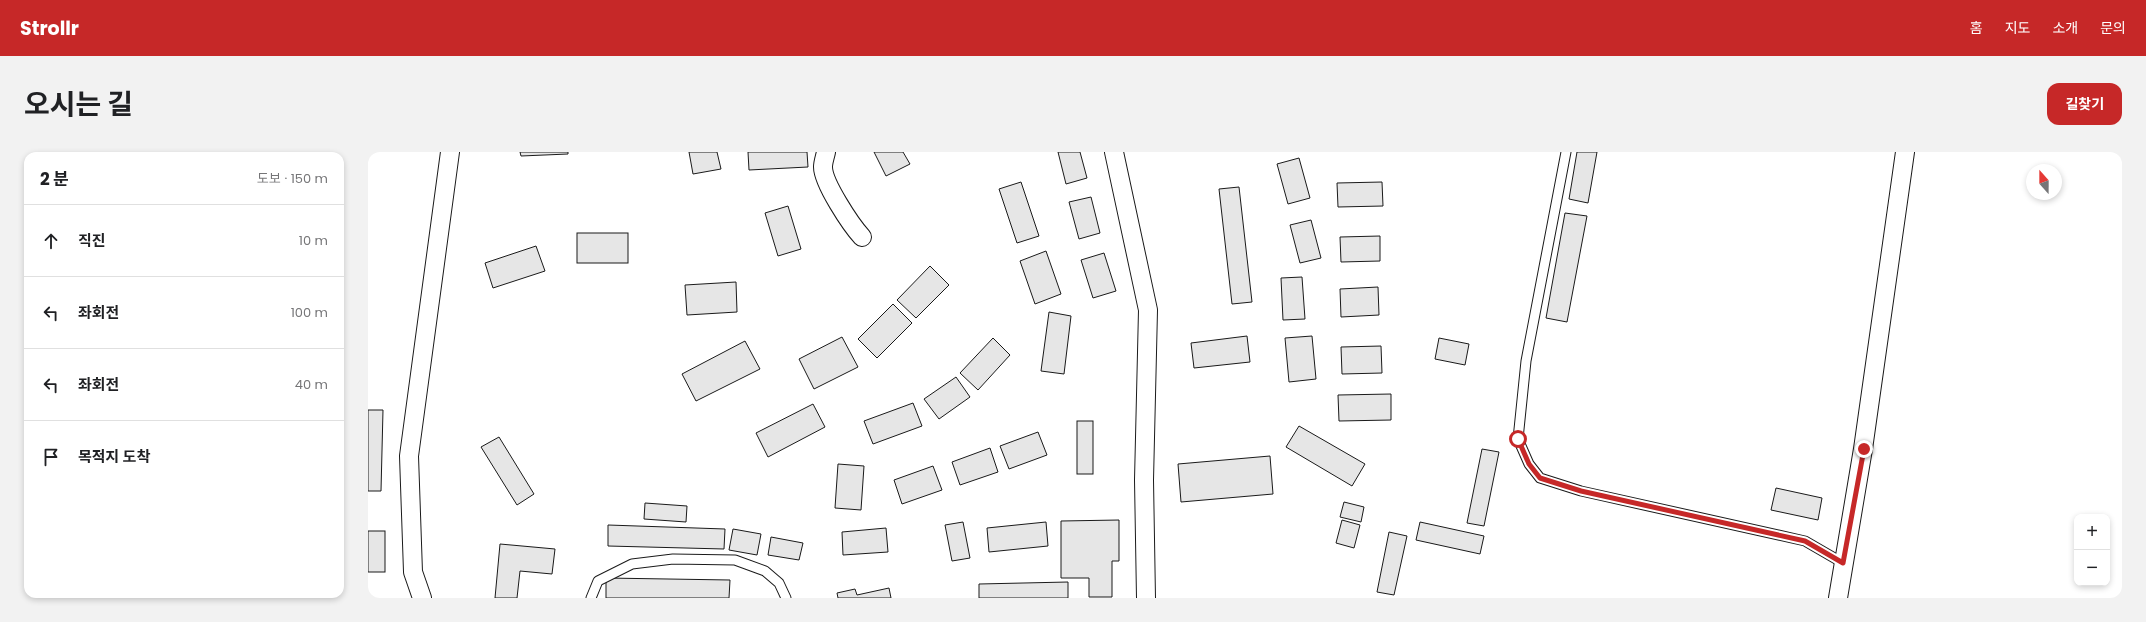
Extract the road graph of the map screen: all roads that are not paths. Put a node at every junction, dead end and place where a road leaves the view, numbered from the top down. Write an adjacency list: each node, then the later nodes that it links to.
1 (450, 152): 8 (street)
2 (826, 152): 6 (street)
3 (1114, 152): 11 (street)
4 (1566, 152): 7 (lane)
5 (1905, 152): 7 (street)
6 (862, 237)
7 (1843, 563): 12 (street)
8 (422, 598)
9 (591, 598): 10 (lane)
10 (786, 598)
11 (1146, 598)
12 (1838, 598)

